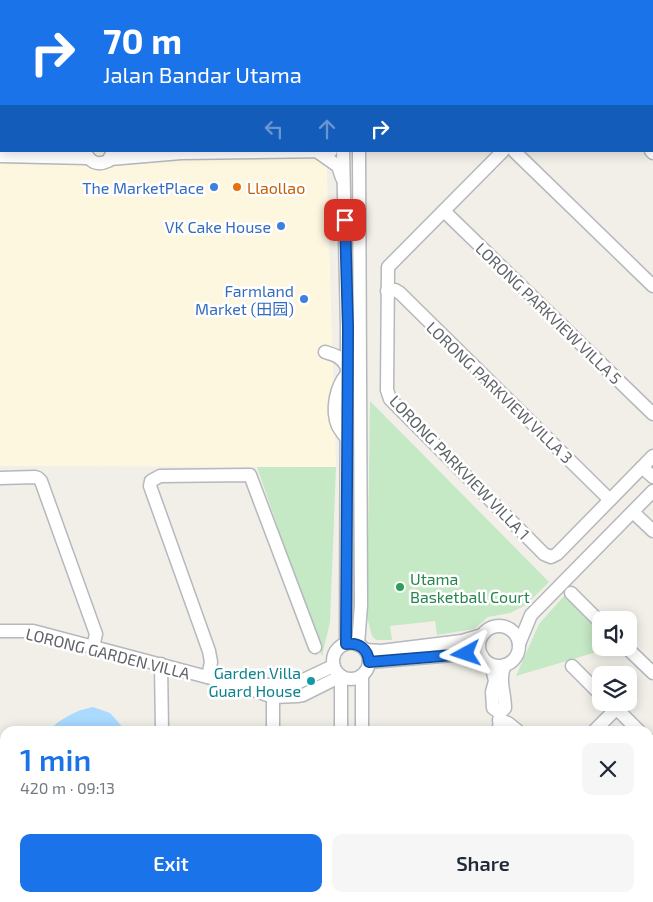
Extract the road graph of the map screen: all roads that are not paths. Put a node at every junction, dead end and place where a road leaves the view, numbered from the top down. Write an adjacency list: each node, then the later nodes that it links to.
1 (318, 152): 8 (street); 10 (street)
2 (344, 152): 10 (street)
3 (352, 152): 11 (street)
4 (359, 152): 11 (street)
5 (502, 152): 12 (street, LORONG PARKVIEW VILLA 1)
6 (515, 152): 13 (street)
7 (86, 154): 8 (street); 9 (street)
8 (112, 155)
9 (0, 156)
10 (344, 184): 16 (street)
11 (359, 194): 15 (street)
12 (444, 211): 14 (street, LORONG PARKVIEW VILLA 1); 19 (street, LORONG PARKVIEW VILLA 5)
13 (653, 286)
14 (387, 290): 24 (street, LORONG PARKVIEW VILLA 3); 24 (street, LORONG PARKVIEW VILLA 1)
15 (361, 328): 16 (street); 36 (street)
16 (347, 344): 18 (street)
17 (325, 352): 18 (street)
18 (347, 370): 36 (street)
19 (653, 414)
20 (650, 461): 21 (street); 24 (street, LORONG PARKVIEW VILLA 1)
21 (653, 477)
22 (0, 478): 34 (street)
23 (653, 491): 25 (street)
24 (610, 500)
25 (633, 512): 26 (street); 29 (street)
26 (653, 531)
27 (571, 593): 28 (street)
28 (592, 614)
29 (531, 615): 30 (street); 33 (street)
30 (500, 626): 32 (street); 33 (street)
31 (0, 631): 34 (street, LORONG GARDEN VILLA)
32 (482, 635): 36 (street); 38 (street)
33 (519, 644): 40 (street)
34 (94, 647): 39 (street, LORONG GARDEN VILLA)
35 (315, 648): 45 (street)
36 (359, 650): 38 (street); 42 (street); 44 (street)
37 (635, 656): 43 (street)
38 (484, 659): 40 (street); 47 (street)
39 (161, 664): 45 (street, LORONG GARDEN VILLA); 52 (street)
40 (505, 665): 47 (street)
41 (572, 666): 46 (street)
42 (337, 671): 44 (street); 48 (street, LORONG GARDEN VILLA); 54 (street)
43 (653, 673)
44 (362, 675): 55 (street)
45 (208, 677): 48 (street, LORONG GARDEN VILLA)
46 (592, 685)
47 (498, 686): 51 (street)
48 (273, 690): 53 (street)
49 (609, 711): 57 (street)
50 (618, 711): 58 (street)
51 (499, 721): 56 (street)
52 (162, 726)
53 (273, 726)
54 (341, 726)
55 (362, 726)
56 (512, 726)
57 (598, 726)
58 (634, 726)

